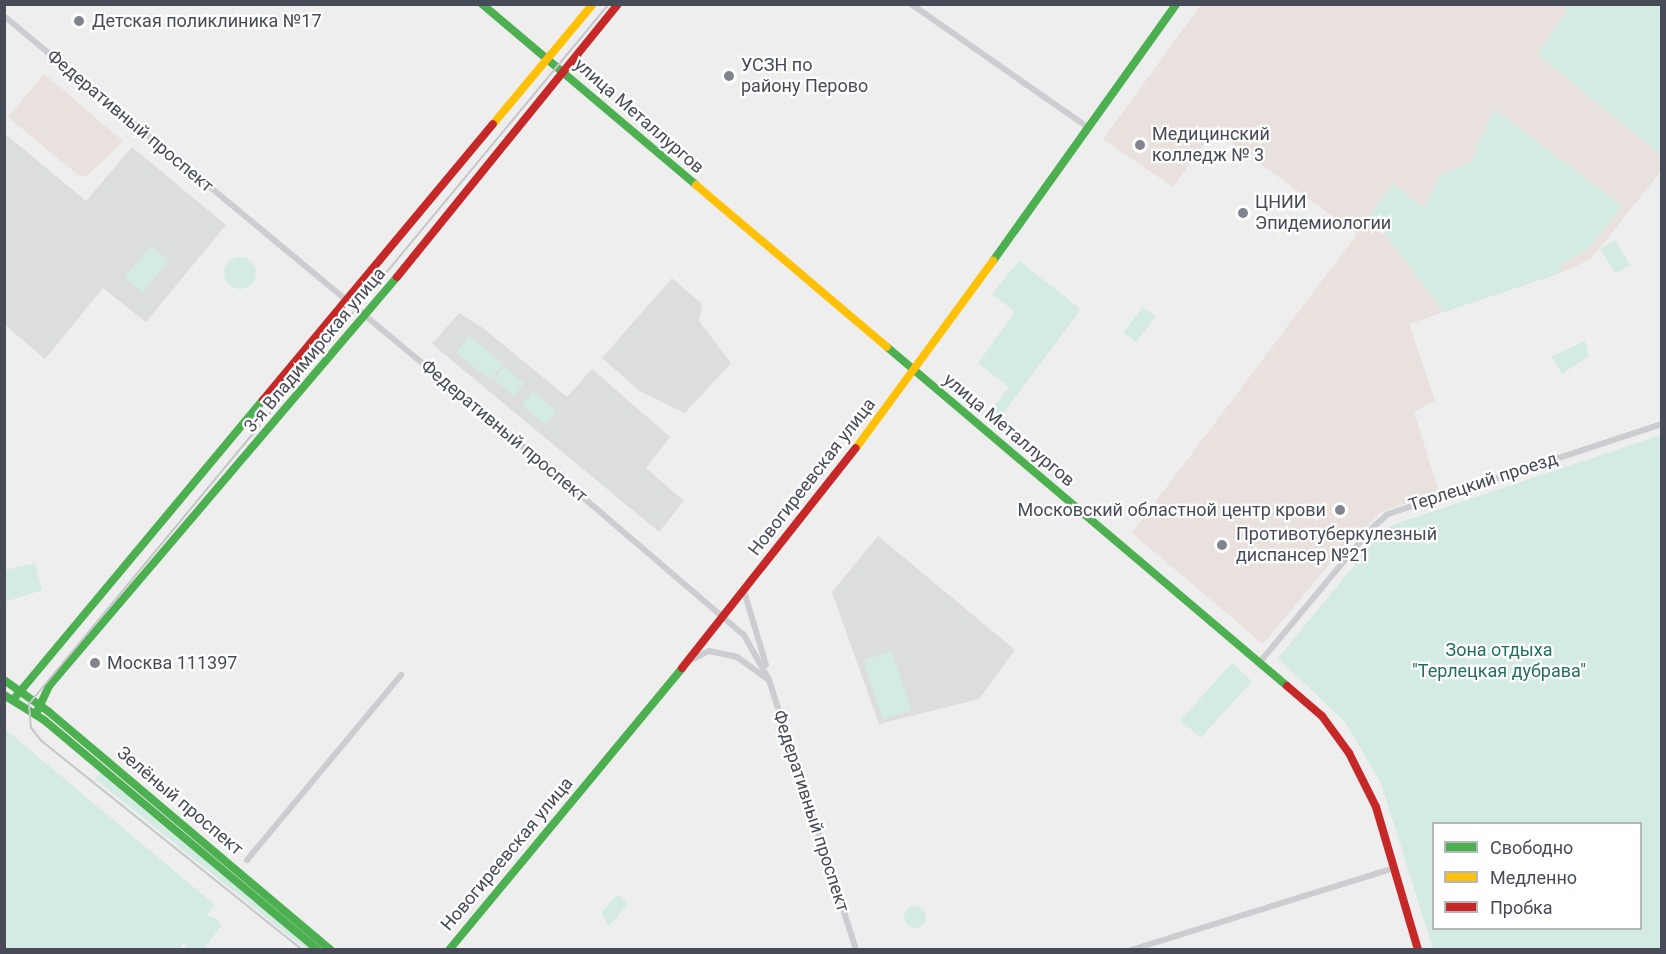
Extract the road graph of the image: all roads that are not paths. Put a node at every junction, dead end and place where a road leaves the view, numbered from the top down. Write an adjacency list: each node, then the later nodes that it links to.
1 (482, 4): 7 (street, улица Металлургов)
2 (593, 4): 7 (street, 3-я Владимирская улица)
3 (618, 4): 8 (street, 3-я Владимирская улица)
4 (911, 4): 9 (street)
5 (1176, 4): 9 (street, Новогиреевская улица)
6 (4, 16): 10 (street, Федеративный проспект)
7 (549, 60): 8 (street, улица Металлургов); 10 (street, 3-я Владимирская улица)
8 (563, 72): 11 (street, 3-я Владимирская улица); 12 (street, улица Металлургов)
9 (1089, 128): 12 (street, Новогиреевская улица)
10 (347, 302): 11 (street, Федеративный проспект); 21 (street, 3-я Владимирская улица)
11 (365, 316): 15 (street, Федеративный проспект); 24 (street, 3-я Владимирская улица)
12 (914, 374): 14 (street, Новогиреевская улица); 16 (street, улица Металлургов)
13 (1662, 424): 16 (street, Терлецкий проезд)
14 (744, 591): 15 (street, Новогиреевская улица); 19 (street)
15 (724, 617): 17 (street, Новогиреевская улица); 19 (street, Федеративный проспект)
16 (1260, 662): 27 (street, улица Металлургов)
17 (686, 663): 19 (street); 30 (street, Новогиреевская улица)
18 (401, 675): 26 (street)
19 (769, 680): 31 (street, Федеративный проспект)
20 (4, 681): 21 (street, Зелёный проспект)
21 (20, 691): 23 (street, 3-я Владимирская улица); 24 (street, Зелёный проспект)
22 (4, 695): 23 (street, Зелёный проспект)
23 (13, 700): 25 (street, Зелёный проспект)
24 (40, 705): 25 (street, 3-я Владимирская улица); 29 (street, Зелёный проспект)
25 (36, 714): 28 (street, Зелёный проспект)
26 (247, 860)
27 (1391, 869): 32 (street); 33 (street, улица Металлургов)
28 (318, 950)
29 (331, 950)
30 (449, 950)
31 (856, 950)
32 (1131, 950)
33 (1418, 950)

